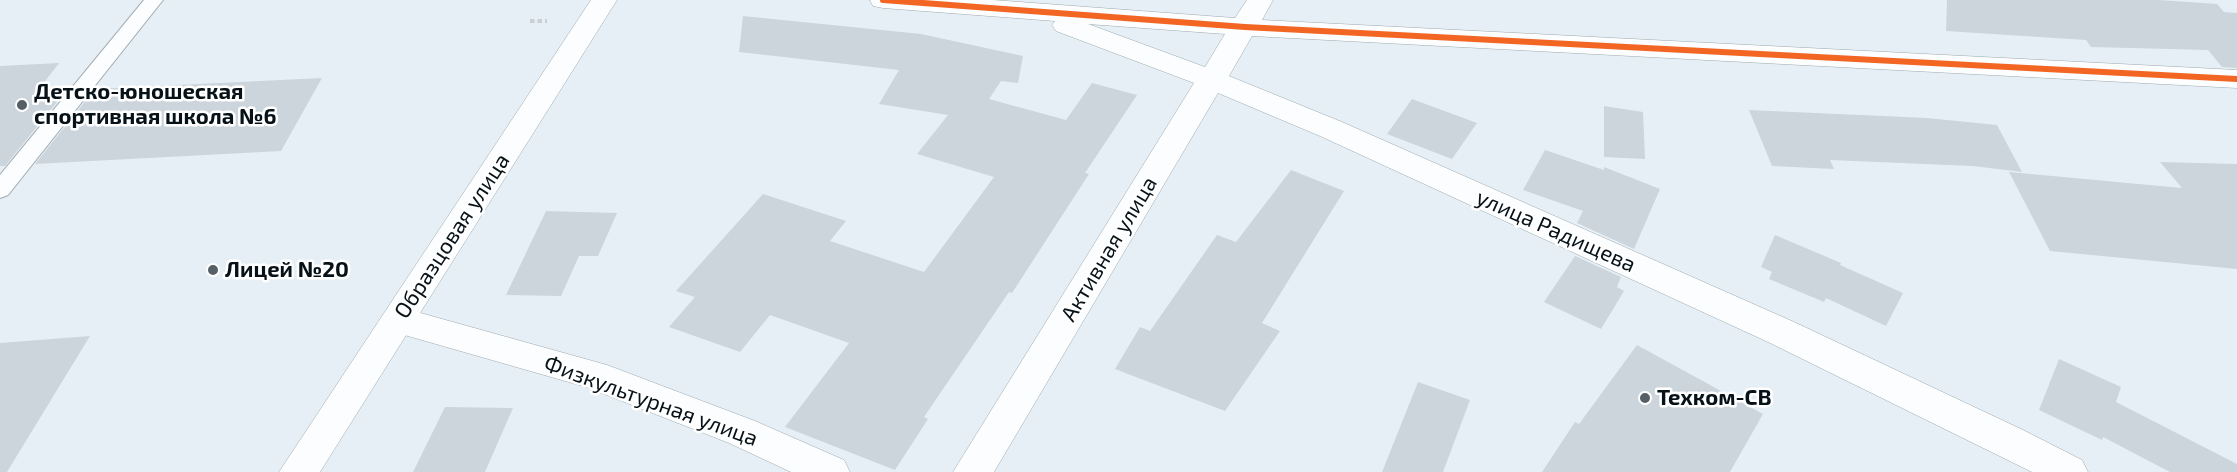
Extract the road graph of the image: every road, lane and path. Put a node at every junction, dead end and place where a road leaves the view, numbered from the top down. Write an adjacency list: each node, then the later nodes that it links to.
1 (154, 0): 10 (lane)
2 (604, 0): 11 (street, Образцовая улица)
3 (883, 0): 4 (street)
4 (1034, 12): 5 (street); 9 (street, улица Радищева)
5 (1253, 14): 8 (street); 9 (street, Активная улица)
6 (530, 21): 7 (path)
7 (552, 21)
8 (2237, 79)
9 (1213, 80): 14 (street, Активная улица); 15 (street, улица Радищева)
10 (0, 190)
11 (399, 320): 12 (street, Образцовая улица); 13 (street, Физкультурная улица)
12 (299, 472)
13 (830, 472)
14 (973, 472)
15 (2068, 472)

